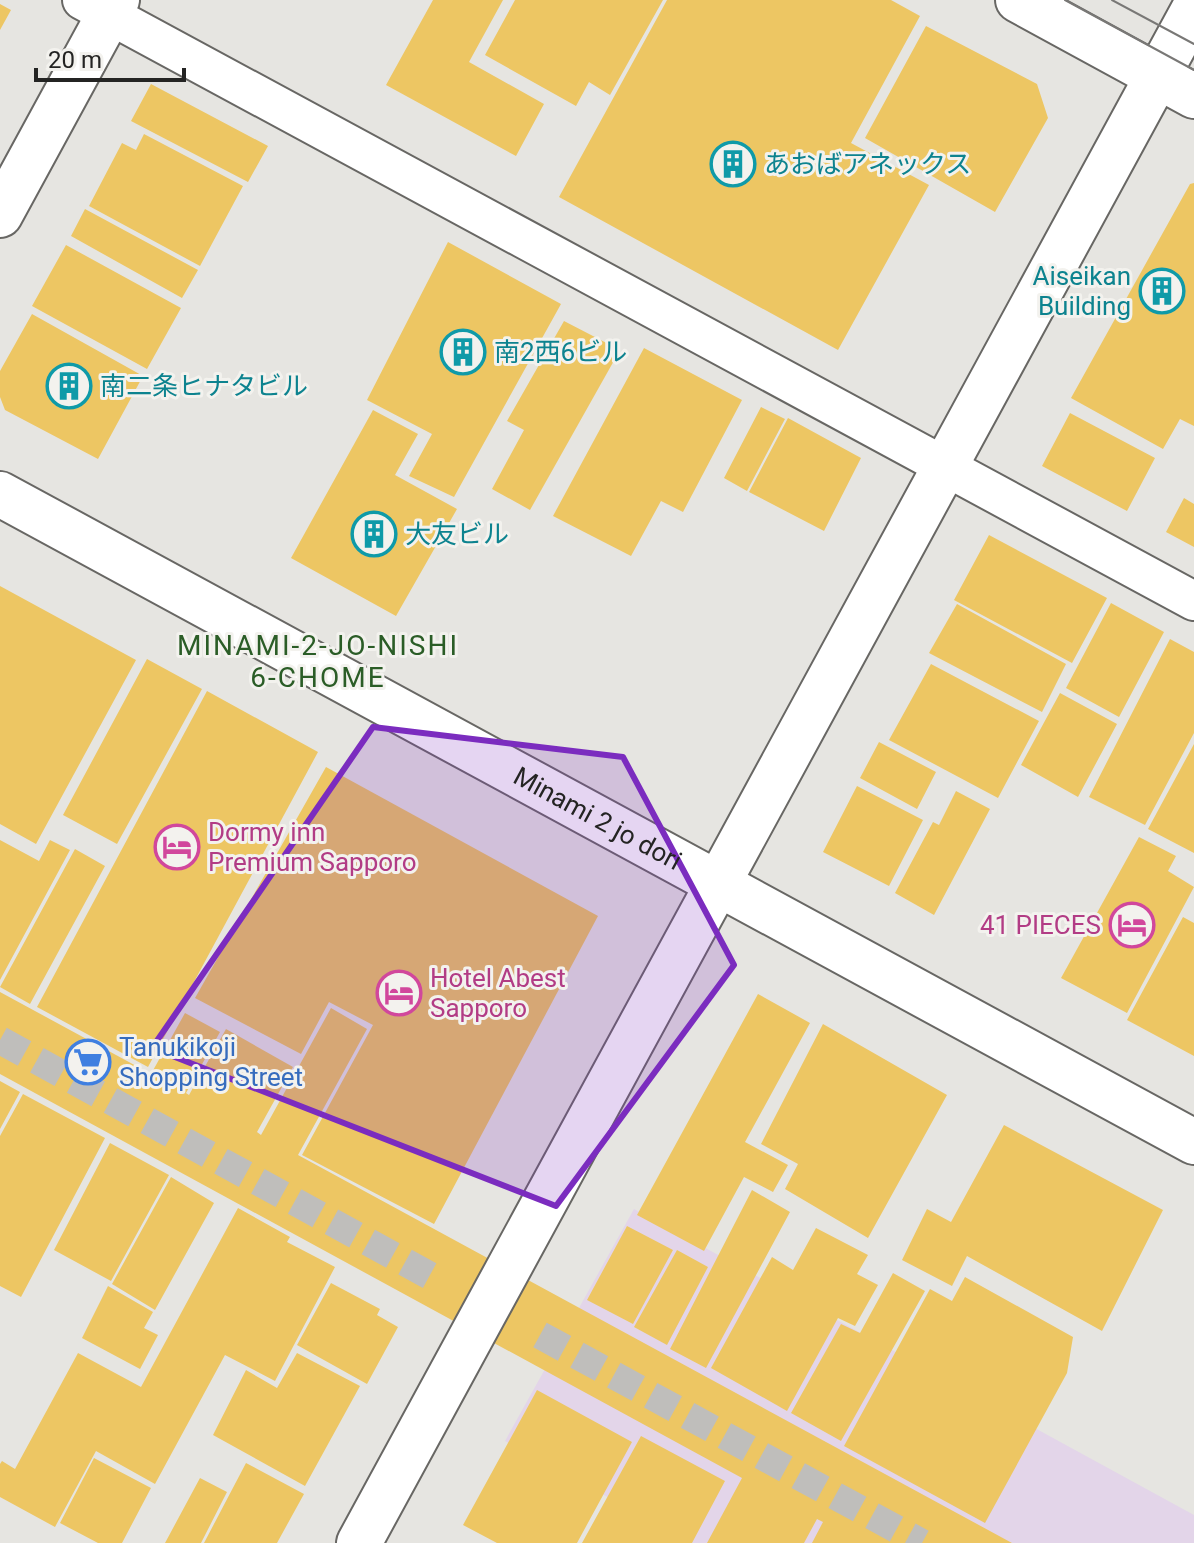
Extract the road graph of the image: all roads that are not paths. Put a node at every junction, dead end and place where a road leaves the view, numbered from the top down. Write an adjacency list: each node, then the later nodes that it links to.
1 (1018, 0): 4 (street)
2 (103, 5): 5 (street); 6 (street)
3 (1187, 9): 4 (street)
4 (1176, 86): 6 (street)
5 (0, 215)
6 (946, 466): 8 (street); 9 (street)
7 (0, 494): 9 (street, Minami 2 jo dori)
8 (1194, 601)
9 (718, 883): 10 (street, Minami 2 jo dori); 11 (street)
10 (1194, 1142)
11 (359, 1543)

